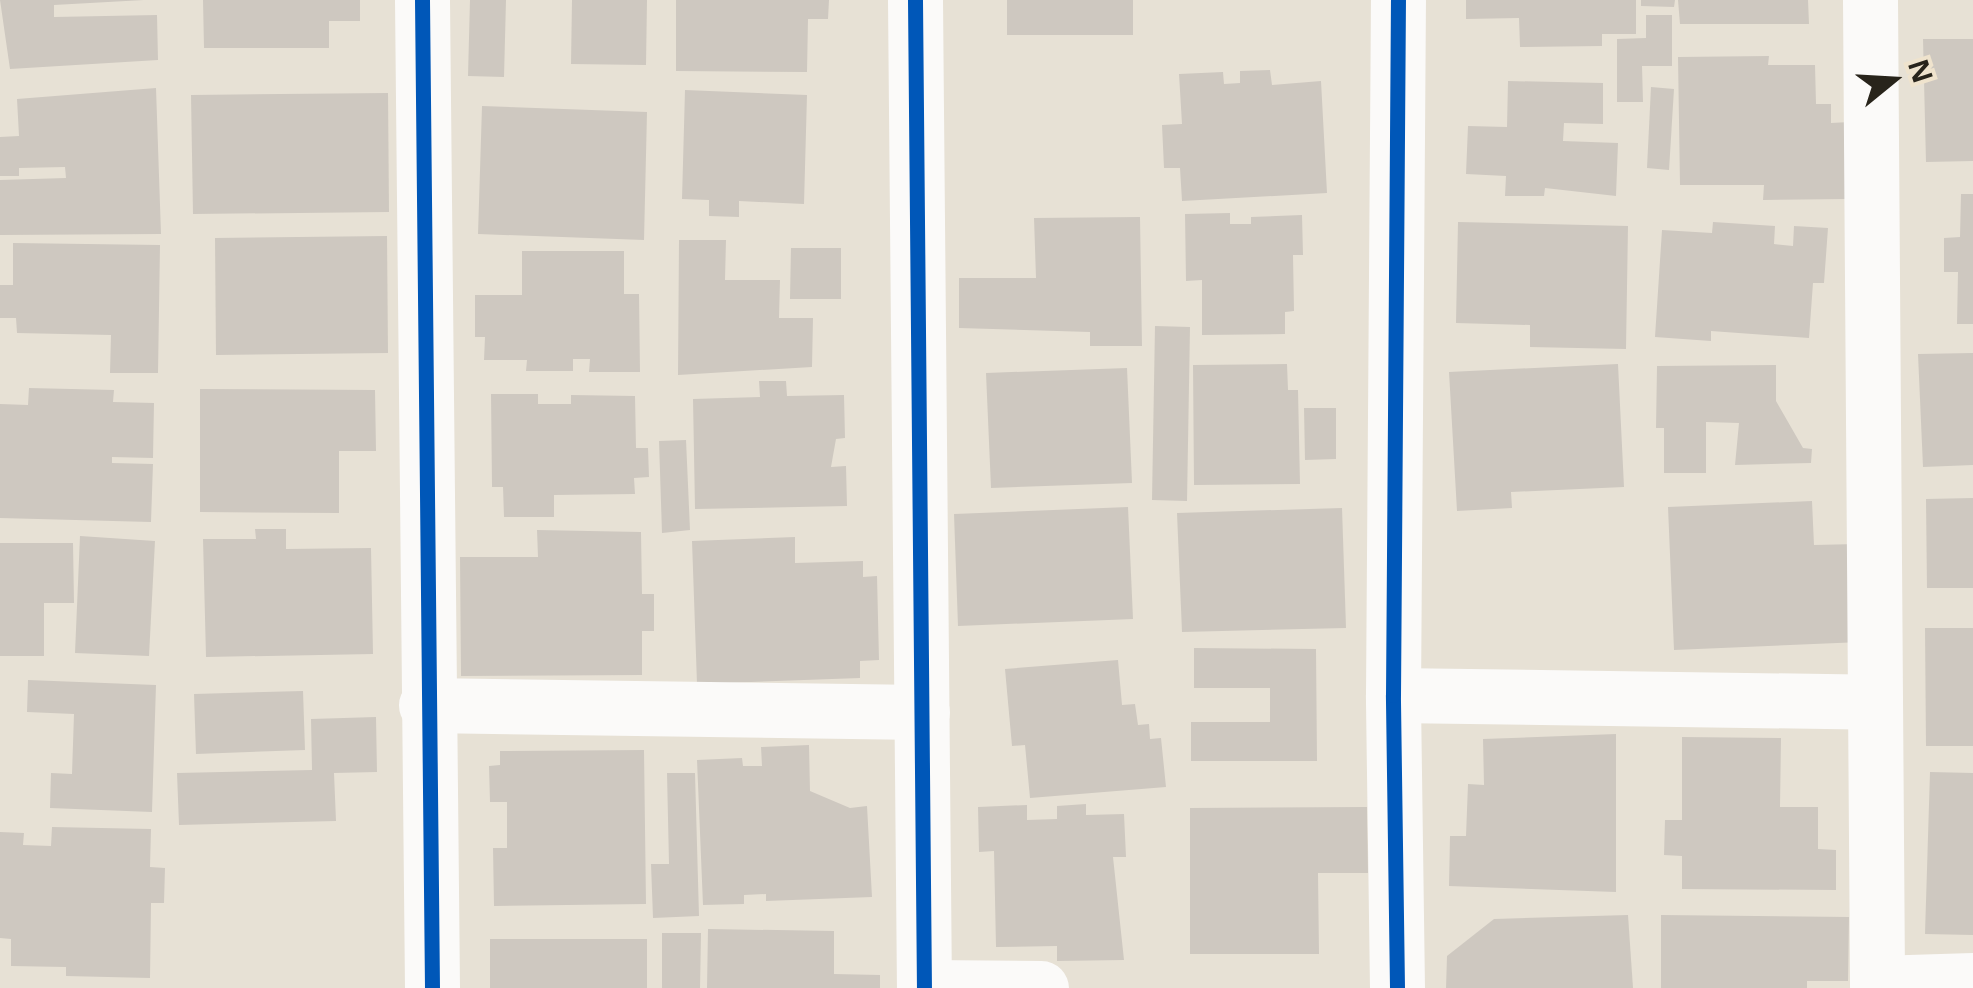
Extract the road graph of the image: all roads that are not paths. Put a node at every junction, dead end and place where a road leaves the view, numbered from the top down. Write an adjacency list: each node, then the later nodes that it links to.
1 (422, 0): 7 (street)
2 (915, 0): 8 (street)
3 (1398, 0): 5 (street)
4 (1870, 0): 6 (street)
5 (1392, 696): 6 (street); 14 (street)
6 (1874, 702): 10 (street)
7 (426, 706): 8 (street); 11 (street)
8 (922, 712): 12 (street)
9 (1973, 980): 10 (street)
10 (1878, 986)
11 (432, 988)
12 (924, 988): 13 (street)
13 (1041, 988)
14 (1397, 988)

